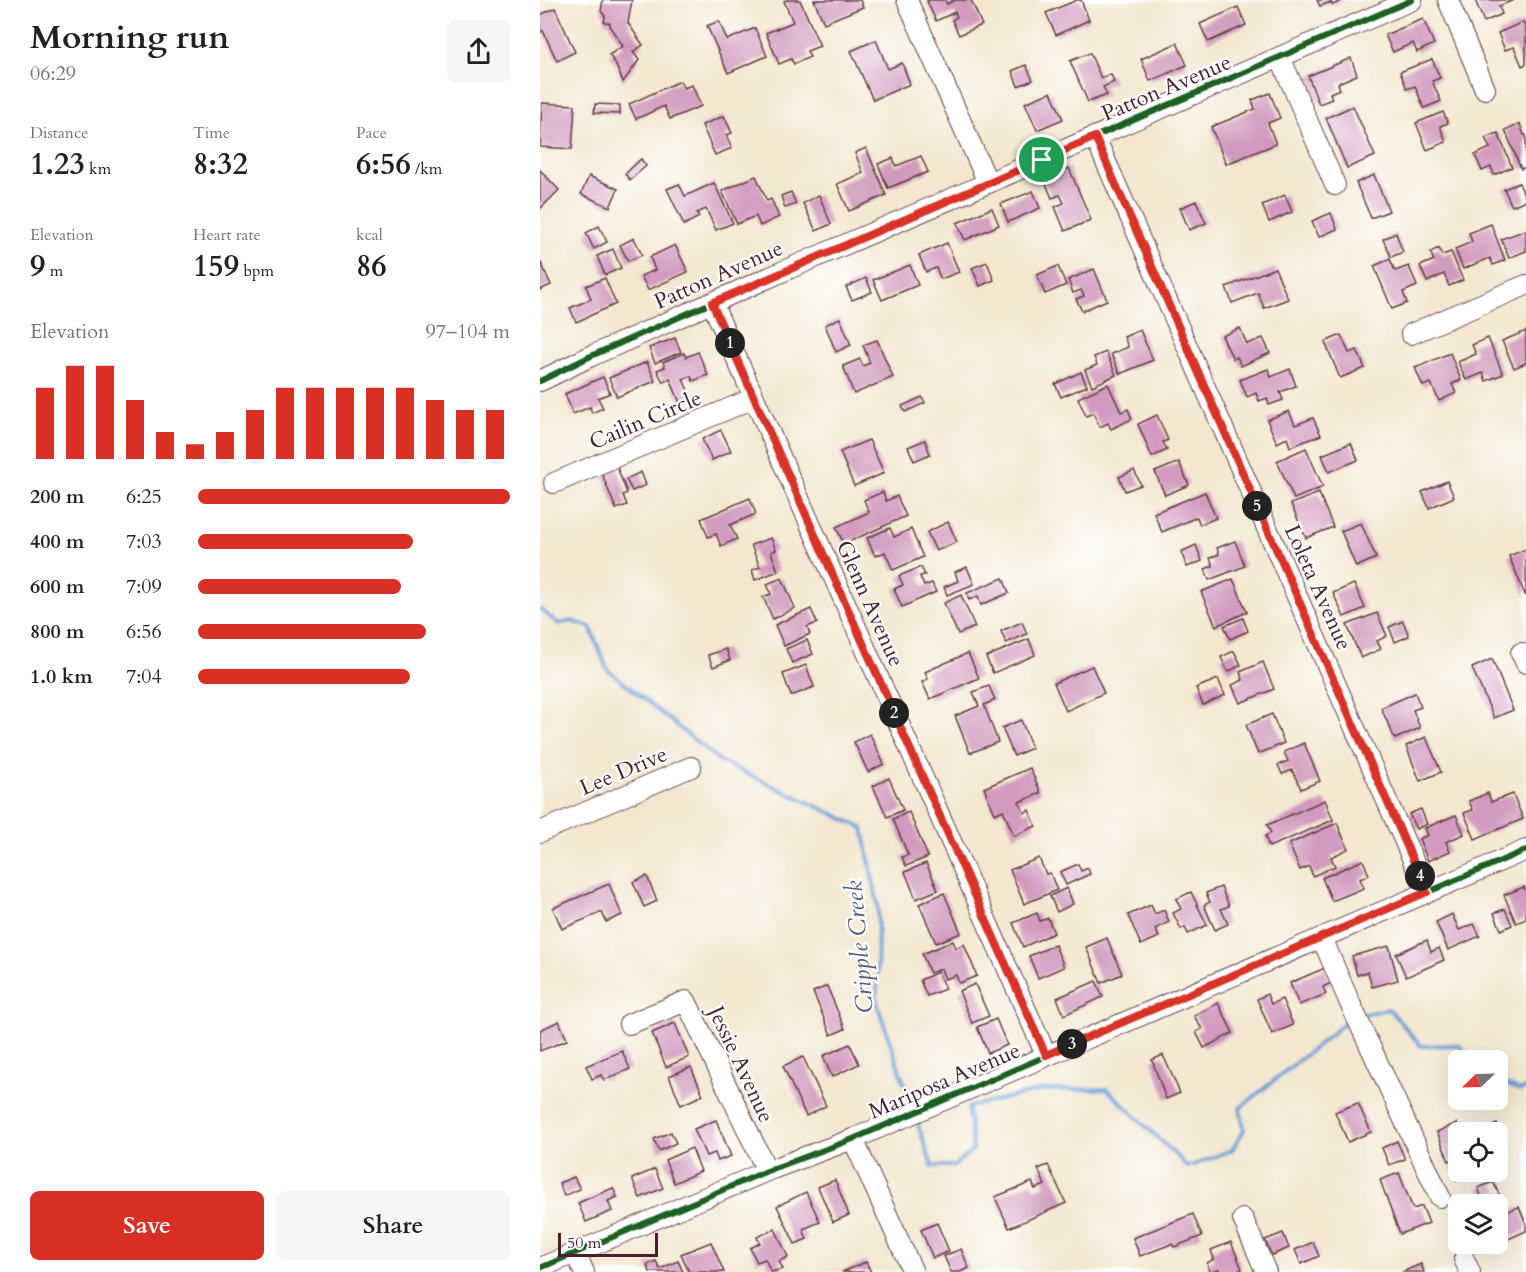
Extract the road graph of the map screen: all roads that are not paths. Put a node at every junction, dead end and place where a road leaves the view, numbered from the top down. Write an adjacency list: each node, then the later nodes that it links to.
1 (908, 0): 7 (street)
2 (1412, 0): 4 (street, Patton Avenue)
3 (1448, 0): 5 (street)
4 (1280, 57): 6 (street, Patton Avenue); 8 (street)
5 (1485, 88)
6 (1095, 137): 7 (street, Patton Avenue); 18 (street, Loleta Avenue)
7 (988, 183): 10 (street, Patton Avenue)
8 (1335, 185)
9 (1526, 285): 11 (street)
10 (712, 303): 12 (street, Patton Avenue); 13 (street, Glenn Avenue)
11 (1411, 334)
12 (540, 381)
13 (754, 398): 14 (street, Cailin Circle); 21 (street, Glenn Avenue)
14 (554, 483)
15 (691, 766): 16 (street, Lee Drive)
16 (540, 831)
17 (1526, 850): 18 (street, Mariposa Avenue)
18 (1427, 892): 19 (street, Mariposa Avenue)
19 (1322, 938): 21 (street, Mariposa Avenue); 24 (street)
20 (628, 1023): 23 (street, Jessie Avenue)
21 (1046, 1055): 22 (street, Mariposa Avenue)
22 (853, 1139): 23 (street, Mariposa Avenue); 29 (street)
23 (767, 1171): 26 (street, Mariposa Avenue)
24 (1440, 1197)
25 (1243, 1218): 30 (street)
26 (575, 1252): 27 (street, Mariposa Avenue); 28 (street)
27 (540, 1268)
28 (584, 1272)
29 (913, 1272)
30 (1266, 1272)

